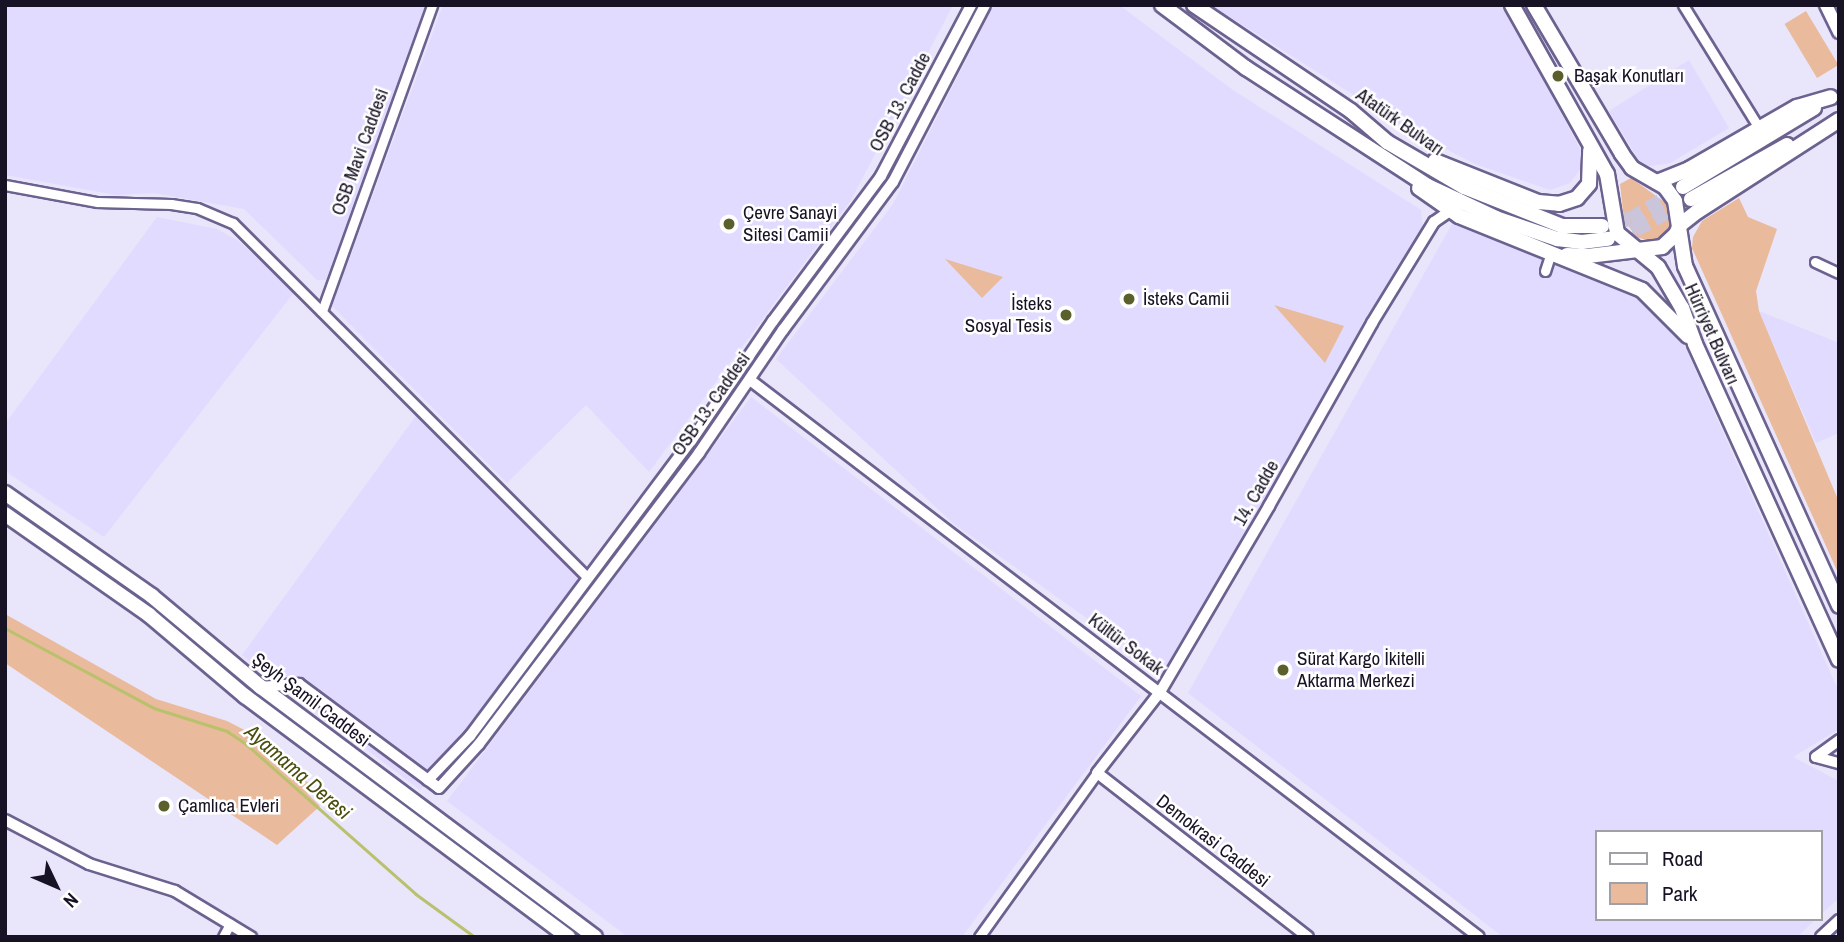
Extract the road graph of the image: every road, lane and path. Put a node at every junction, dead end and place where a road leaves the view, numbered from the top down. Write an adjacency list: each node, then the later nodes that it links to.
1 (432, 5): 32 (street, OSB Mavi Caddesi)
2 (971, 5): 19 (street, OSB 13. Cadde)
3 (985, 5): 21 (street, OSB 13. Caddesi)
4 (1162, 5): 16 (main road)
5 (1194, 5): 14 (main road, Atatürk Bulvarı)
6 (1512, 5): 15 (main road, Hürriyet Bulvarı)
7 (1534, 5): 17 (main road)
8 (1683, 5): 13 (street)
9 (1826, 5): 10 (main road)
10 (1839, 32)
11 (1835, 94): 12 (main road); 13 (main road)
12 (1839, 118): 26 (main road)
13 (1759, 128): 17 (main road)
14 (1387, 142): 15 (main road); 16 (main road, Atatürk Bulvarı)
15 (1589, 142): 27 (main road, Hürriyet Bulvarı)
16 (1397, 167): 20 (main road)
17 (1657, 182): 26 (main road, Hürriyet Bulvarı)
18 (5, 185): 32 (street)
19 (866, 198): 21 (street); 23 (street, OSB 13. Cadde)
20 (1435, 202): 22 (main road); 25 (street)
21 (878, 204): 24 (street, OSB 13. Caddesi)
22 (1450, 211): 25 (street); 28 (main road)
23 (855, 212): 24 (street); 37 (street, OSB 13. Caddesi)
24 (867, 218): 34 (street, OSB 13. Caddesi)
25 (1434, 222): 42 (street, 14. Cadde)
26 (1680, 225): 27 (main road); 39 (main road, Hürriyet Bulvarı)
27 (1640, 251): 28 (main road); 33 (main road, Hürriyet Bulvarı)
28 (1552, 253): 30 (street); 33 (main road)
29 (1815, 262): 31 (street)
30 (1545, 271)
31 (1839, 272)
32 (322, 311): 37 (street)
33 (1695, 344): 40 (main road, Hürriyet Bulvarı)
34 (750, 380): 38 (street, OSB 13. Caddesi); 42 (street, Kültür Sokak)
35 (5, 493): 41 (main road, Şeyh Şamil Caddesi)
36 (5, 514): 52 (main road, Şeyh Şamil Caddesi)
37 (587, 577): 38 (street); 46 (street, OSB 13. Caddesi)
38 (595, 591): 46 (street, OSB 13. Caddesi)
39 (1839, 607)
40 (1839, 660)
41 (261, 687): 46 (street); 53 (main road, Şeyh Şamil Caddesi)
42 (1160, 692): 45 (street, 14. Cadde); 56 (street, Kültür Sokak)
43 (1839, 740): 44 (street)
44 (1839, 763)
45 (1097, 773): 54 (street); 55 (street, Demokrasi Caddesi)
46 (428, 780)
47 (5, 820): 49 (street)
48 (1839, 920): 57 (street)
49 (230, 924): 50 (street); 51 (street)
50 (223, 937)
51 (251, 937)
52 (568, 937)
53 (595, 937)
54 (979, 937)
55 (1308, 937)
56 (1479, 937)
57 (1821, 937)

